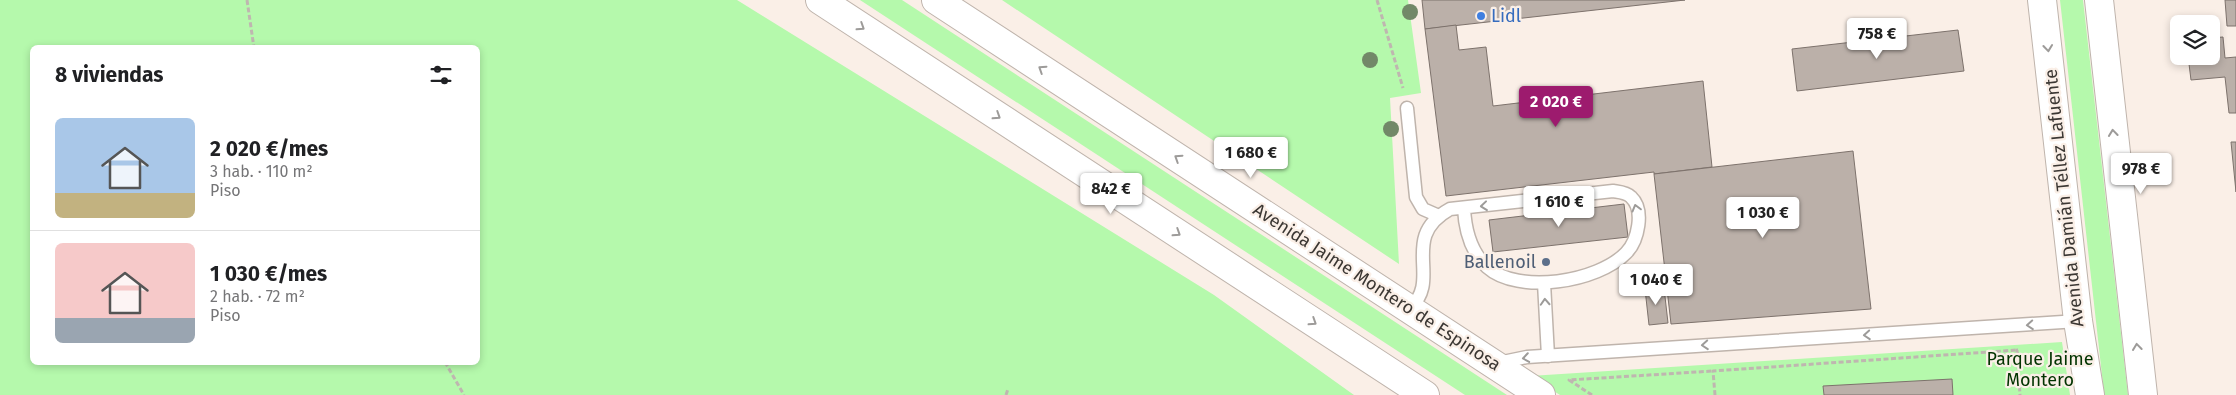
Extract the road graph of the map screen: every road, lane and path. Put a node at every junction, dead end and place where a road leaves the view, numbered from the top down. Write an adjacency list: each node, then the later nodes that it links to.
1 (247, 0): 7 (path)
2 (820, 0): 23 (main road, one-way to 23)
3 (936, 0): 12 (main road, Avenida Jaime Montero de Espinosa, one-way to 3)
4 (1377, 0): 8 (path)
5 (2042, 0): 13 (main road, Avenida Damián Téllez Lafuente, one-way to 13)
6 (2099, 0): 29 (main road, one-way to 6)
7 (254, 45)
8 (1407, 108): 10 (lane)
9 (1464, 208): 10 (lane); 11 (lane); 11 (lane, one-way to 9)
10 (1439, 216): 12 (lane)
11 (1544, 283): 16 (lane, one-way to 11)
12 (1410, 308): 17 (main road, Avenida Jaime Montero de Espinosa)
13 (2078, 321): 16 (lane, one-way to 16); 28 (main road, Avenida Damián Téllez Lafuente)
14 (2026, 349): 15 (path)
15 (2017, 350): 19 (path); 27 (path)
16 (1548, 356): 17 (lane, one-way to 17)
17 (1496, 364): 24 (main road, Avenida Jaime Montero de Espinosa)
18 (447, 365): 21 (path)
19 (1714, 371): 25 (path); 26 (path)
20 (1008, 389): 22 (path)
21 (464, 395)
22 (1006, 395)
23 (1425, 395)
24 (1541, 395)
25 (1592, 395)
26 (1715, 395)
27 (2020, 395)
28 (2090, 395)
29 (2144, 395)

